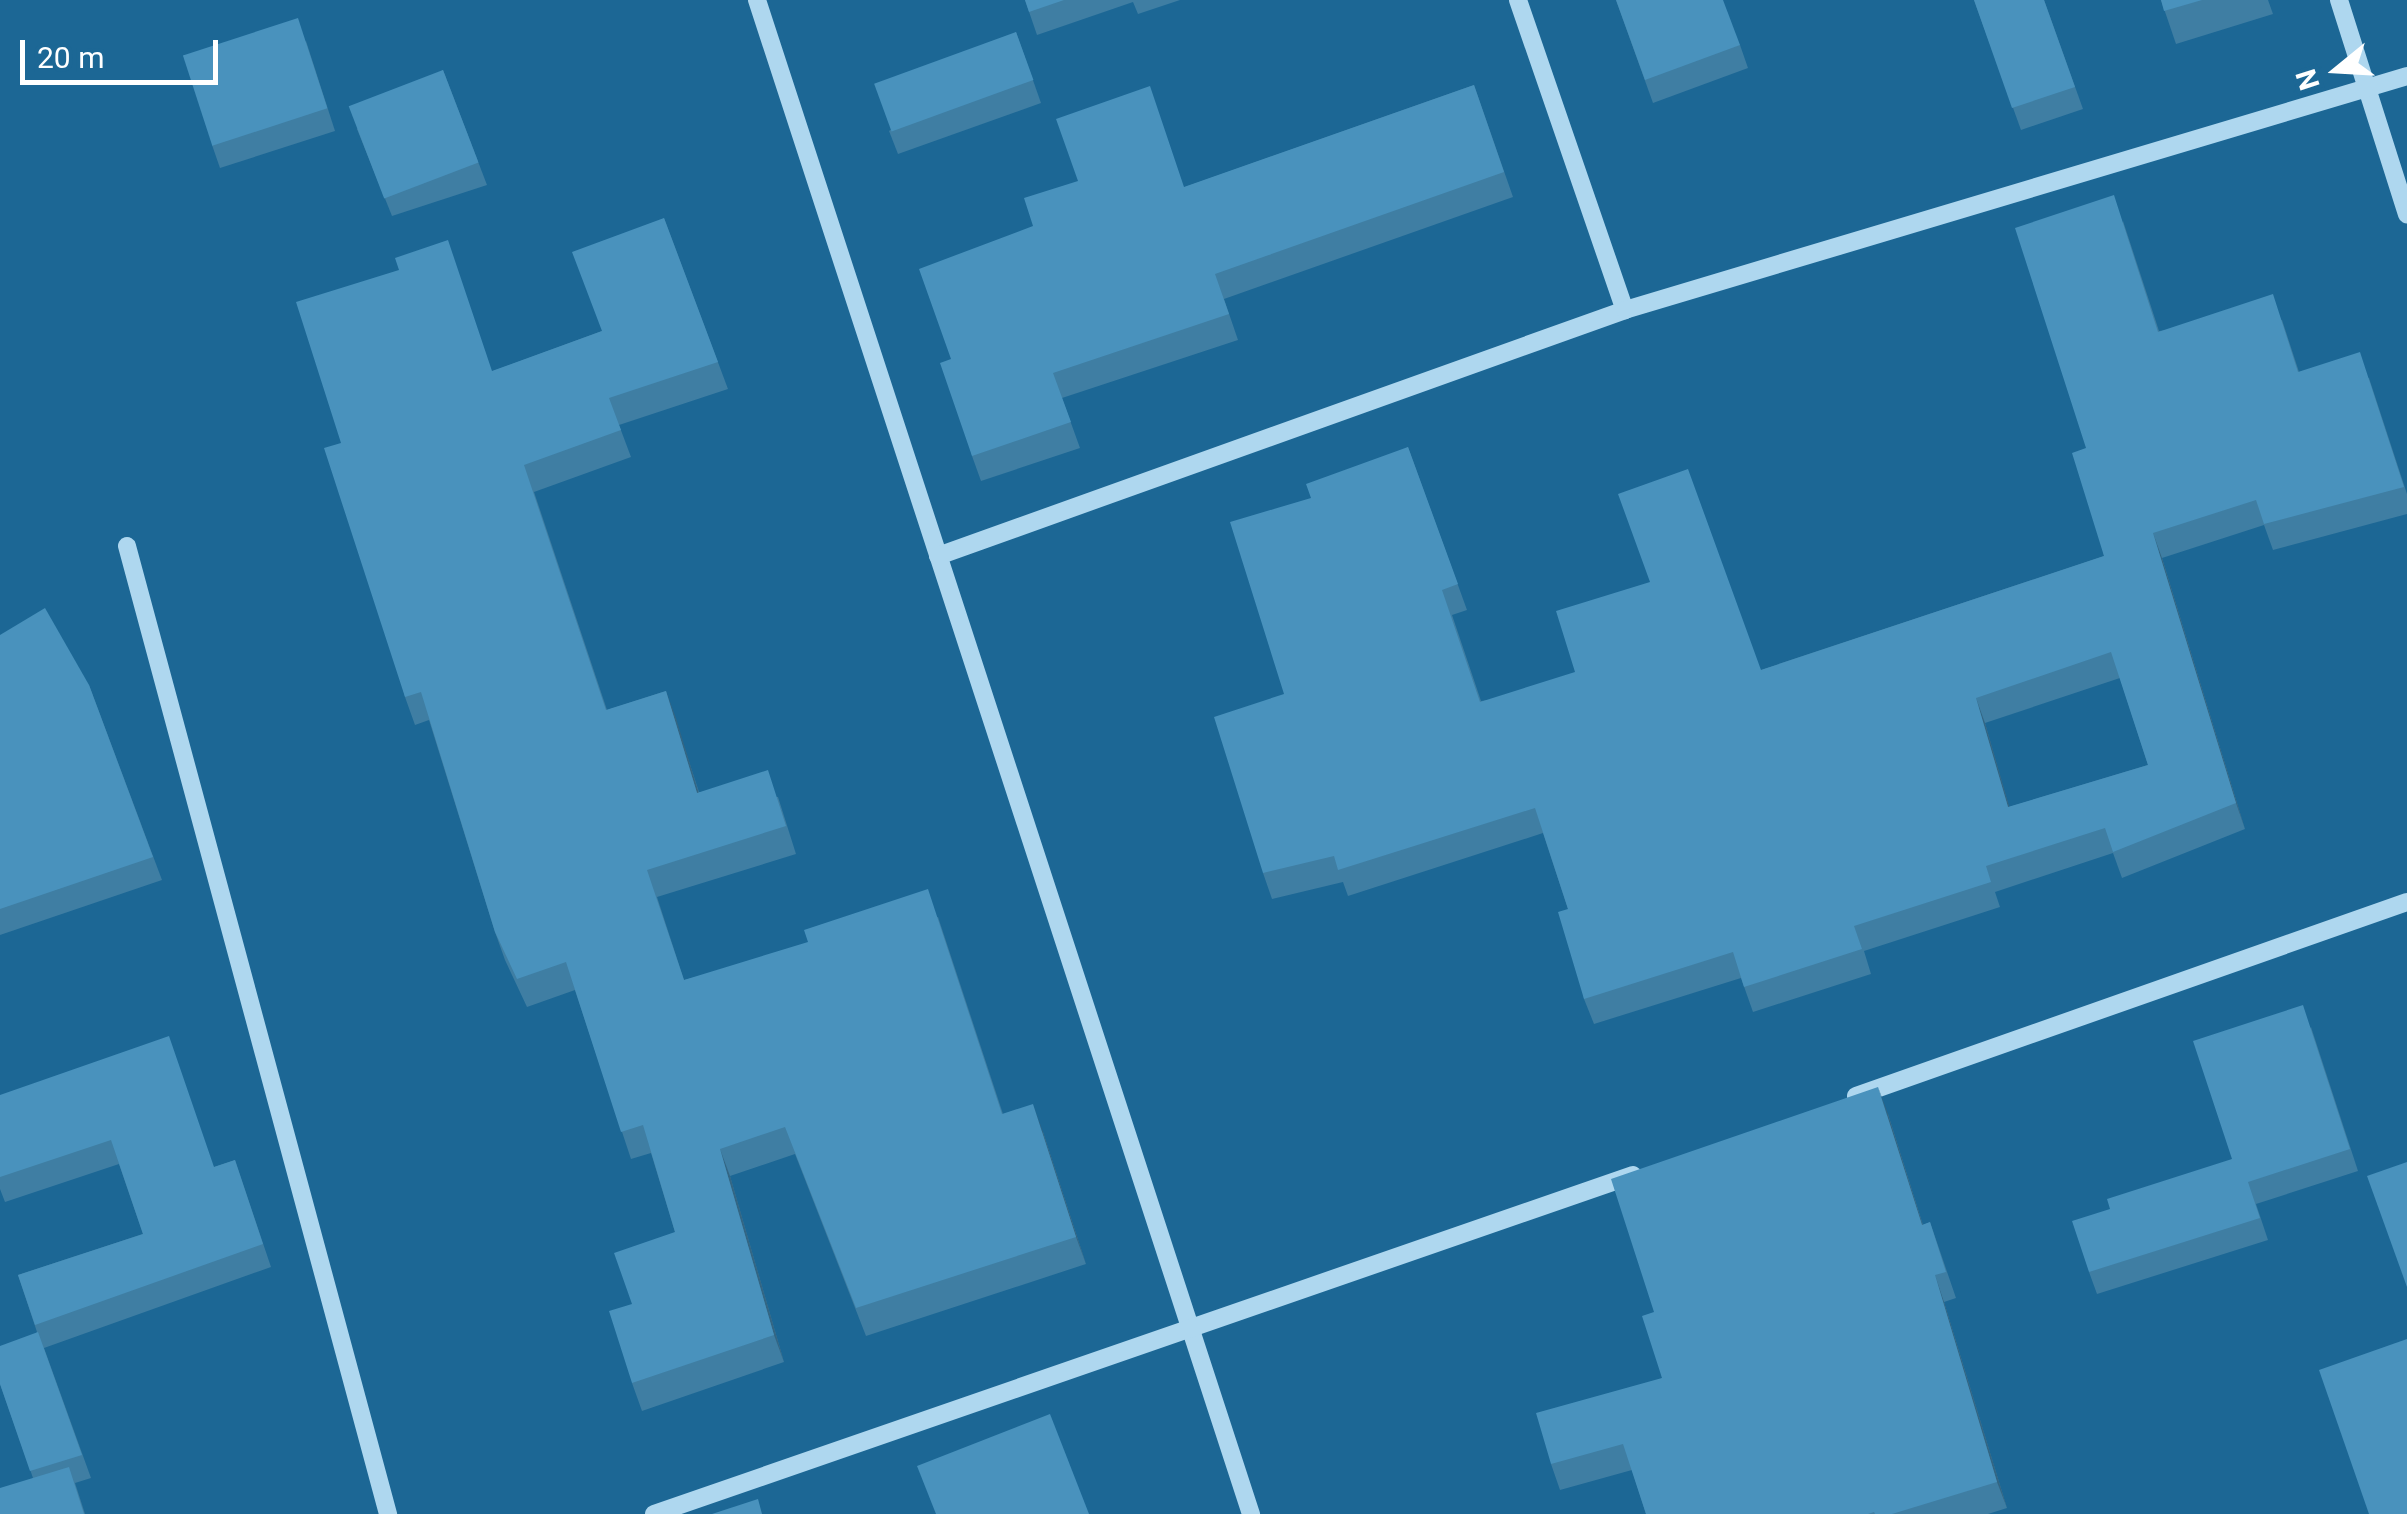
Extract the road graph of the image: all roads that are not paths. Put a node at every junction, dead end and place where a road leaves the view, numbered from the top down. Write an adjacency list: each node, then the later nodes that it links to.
1 (758, 0): 9 (street)
2 (1518, 0): 7 (street)
3 (2339, 0): 5 (street)
4 (2407, 76): 5 (street)
5 (2369, 89): 6 (street); 7 (street)
6 (2407, 214)
7 (1624, 310): 9 (street)
8 (128, 546): 14 (street)
9 (938, 556): 13 (street)
10 (2407, 902): 11 (street)
11 (1827, 1106)
12 (1659, 1166): 13 (street)
13 (1191, 1331): 15 (street); 16 (street)
14 (388, 1514)
15 (654, 1514)
16 (1251, 1514)

